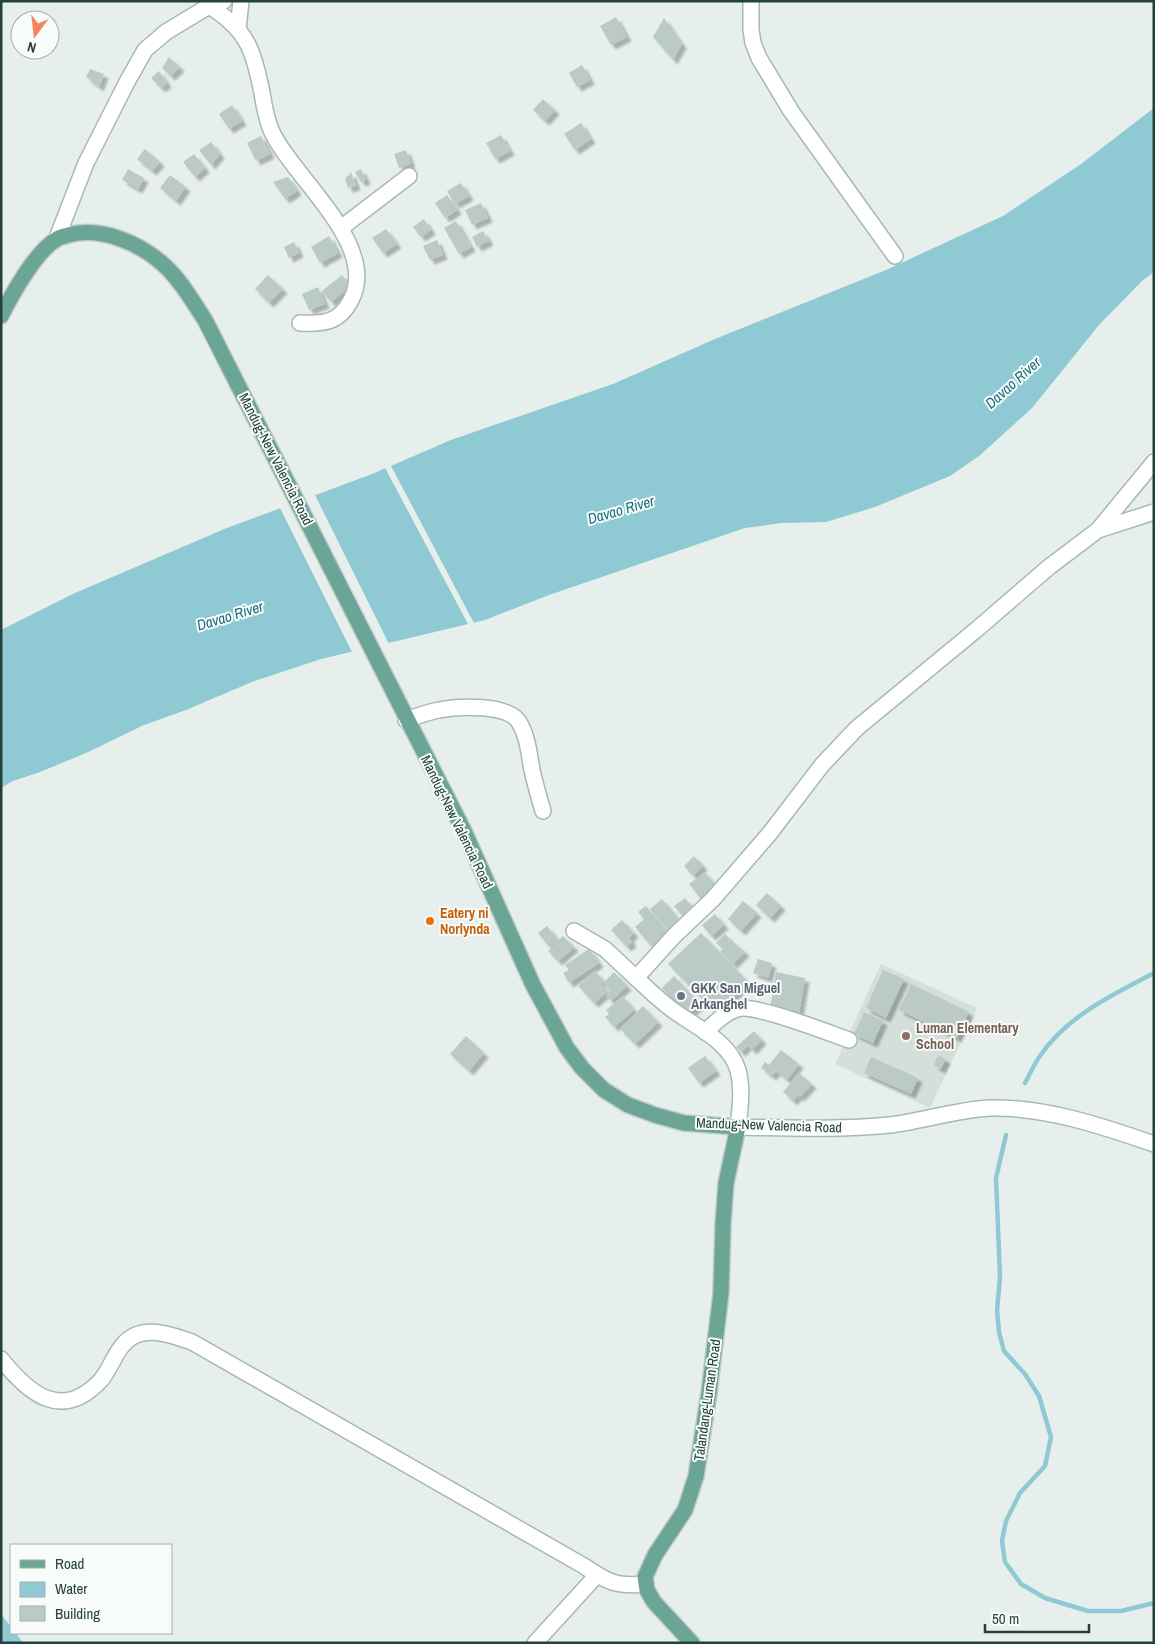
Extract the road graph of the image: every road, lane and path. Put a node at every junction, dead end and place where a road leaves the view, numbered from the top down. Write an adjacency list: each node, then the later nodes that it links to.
1 (224, 1): 4 (street)
2 (241, 1): 5 (street)
3 (751, 1): 9 (street)
4 (209, 6): 5 (street); 8 (street)
5 (238, 29): 7 (street)
6 (409, 176): 7 (street)
7 (341, 228): 11 (street)
8 (57, 238): 10 (main road); 15 (main road, Mandug-New Valencia Road)
9 (895, 256)
10 (1, 316)
11 (300, 323)
12 (1154, 462): 14 (street)
13 (1154, 512): 14 (street)
14 (1098, 530): 18 (street)
15 (406, 720): 16 (street); 21 (main road, Mandug-New Valencia Road)
16 (543, 810)
17 (574, 931): 18 (street)
18 (636, 978): 19 (street)
19 (705, 1032): 20 (street); 21 (street)
20 (849, 1040)
21 (738, 1127): 22 (street, Mandug-New Valencia Road); 25 (main road, Talandang-Luman Road)
22 (1154, 1144)
23 (1, 1359): 24 (street)
24 (597, 1575): 25 (street); 26 (street)
25 (645, 1584): 27 (main road)
26 (535, 1643)
27 (692, 1643)

